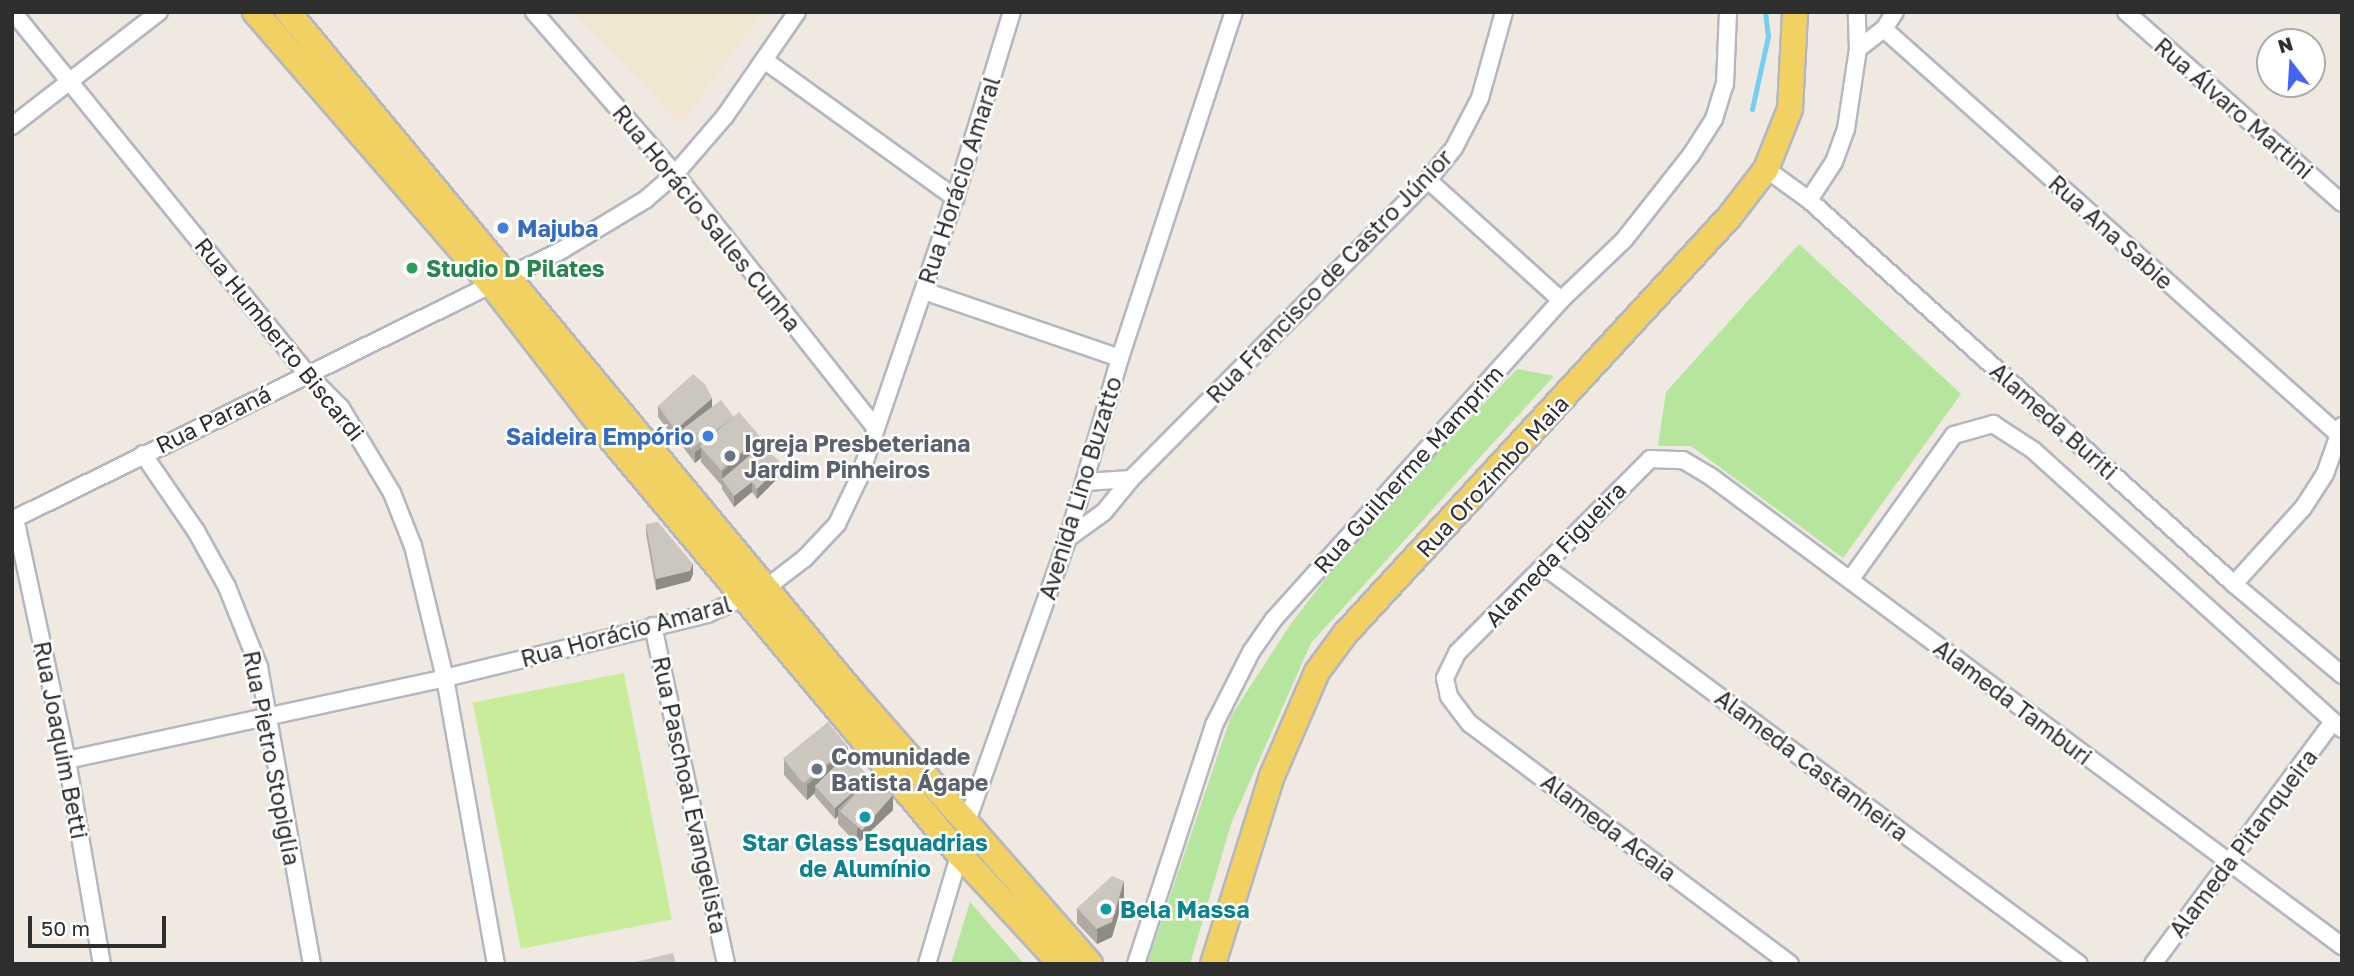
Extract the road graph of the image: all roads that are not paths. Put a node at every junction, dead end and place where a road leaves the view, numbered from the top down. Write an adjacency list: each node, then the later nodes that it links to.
1 (13, 12): 18 (street, Rua Humberto Biscardi)
2 (159, 12): 18 (street)
3 (255, 12): 26 (main road)
4 (288, 12): 26 (main road)
5 (534, 12): 21 (street, Rua Horácio Salles Cunha)
6 (797, 12): 17 (street, Rua Paraná)
7 (1012, 12): 23 (street, Rua Horácio Amaral)
8 (1234, 12): 29 (street, Avenida Lino Buzatto)
9 (1504, 12): 22 (street, Rua Francisco de Castro Júnior)
10 (1728, 12): 28 (street, Rua Guilherme Mamprim)
11 (1796, 12): 20 (main road, Rua Orozimbo Maia)
12 (1857, 12): 16 (street)
13 (1895, 12): 15 (street)
14 (2126, 12): 25 (street, Rua Álvaro Martini)
15 (1884, 29): 16 (street); 32 (street, Rua Ana Sabie)
16 (1858, 48): 24 (street)
17 (764, 60): 21 (street, Rua Paraná); 23 (street)
18 (70, 83): 19 (street); 30 (street, Rua Humberto Biscardi)
19 (12, 126)
20 (1766, 169): 24 (street, Alameda Buriti); 62 (main road, Rua Orozimbo Maia)
21 (675, 174): 26 (street, Rua Paraná); 31 (street, Rua Horácio Salles Cunha)
22 (1428, 180): 28 (street); 35 (street, Rua Francisco de Castro Júnior)
23 (955, 198): 27 (street, Rua Horácio Amaral)
24 (1809, 200): 41 (street, Alameda Buriti)
25 (2342, 203)
26 (499, 280): 30 (street, Rua Paraná); 42 (main road)
27 (924, 291): 29 (street); 31 (street, Rua Horácio Amaral)
28 (1561, 300): 61 (street, Rua Guilherme Mamprim)
29 (1120, 358): 36 (street, Avenida Lino Buzatto)
30 (307, 374): 33 (street, Rua Paraná); 45 (street, Rua Humberto Biscardi)
31 (875, 427): 42 (street, Rua Horácio Amaral)
32 (2340, 430): 41 (street)
33 (143, 454): 37 (street, Rua Paraná); 47 (street, Rua Pietro Stopiglia)
34 (1683, 460): 39 (street, Alameda Figueira); 40 (street, Alameda Tamburi)
35 (1131, 479): 36 (street); 38 (street, Rua Francisco de Castro Júnior)
36 (1084, 482): 38 (street, Avenida Lino Buzatto)
37 (14, 519): 49 (street, Rua Joaquim Betti)
38 (1069, 538): 50 (street, Avenida Lino Buzatto)
39 (1545, 567): 46 (street, Alameda Figueira); 64 (street, Alameda Castanheira)
40 (1850, 580): 48 (street); 52 (street, Alameda Tamburi)
41 (2234, 584): 44 (street, Alameda Buriti)
42 (756, 592): 43 (street, Rua Horácio Amaral); 50 (main road); 51 (main road)
43 (653, 626): 45 (street, Rua Horácio Amaral); 57 (street, Rua Paschoal Evangelista)
44 (2342, 675)
45 (445, 678): 47 (street, Rua Horácio Amaral); 56 (street, Rua Humberto Biscardi)
46 (1445, 678): 63 (street, Alameda Acaia)
47 (268, 715): 49 (street, Rua Horácio Amaral); 55 (street, Rua Pietro Stopiglia)
48 (2338, 725): 52 (street, Alameda Pitanqueira)
49 (67, 760): 54 (street, Rua Joaquim Betti)
50 (967, 823): 51 (street, Avenida Lino Buzatto); 60 (main road)
51 (960, 854): 58 (street, Avenida Lino Buzatto); 59 (main road)
52 (2228, 862): 53 (street, Alameda Tamburi); 65 (street, Alameda Pitanqueira)
53 (2342, 946)
54 (102, 964)
55 (312, 964)
56 (496, 964)
57 (726, 964)
58 (927, 964)
59 (1061, 964)
60 (1090, 964)
61 (1136, 964)
62 (1213, 964)
63 (1790, 964)
64 (2079, 964)
65 (2152, 964)

